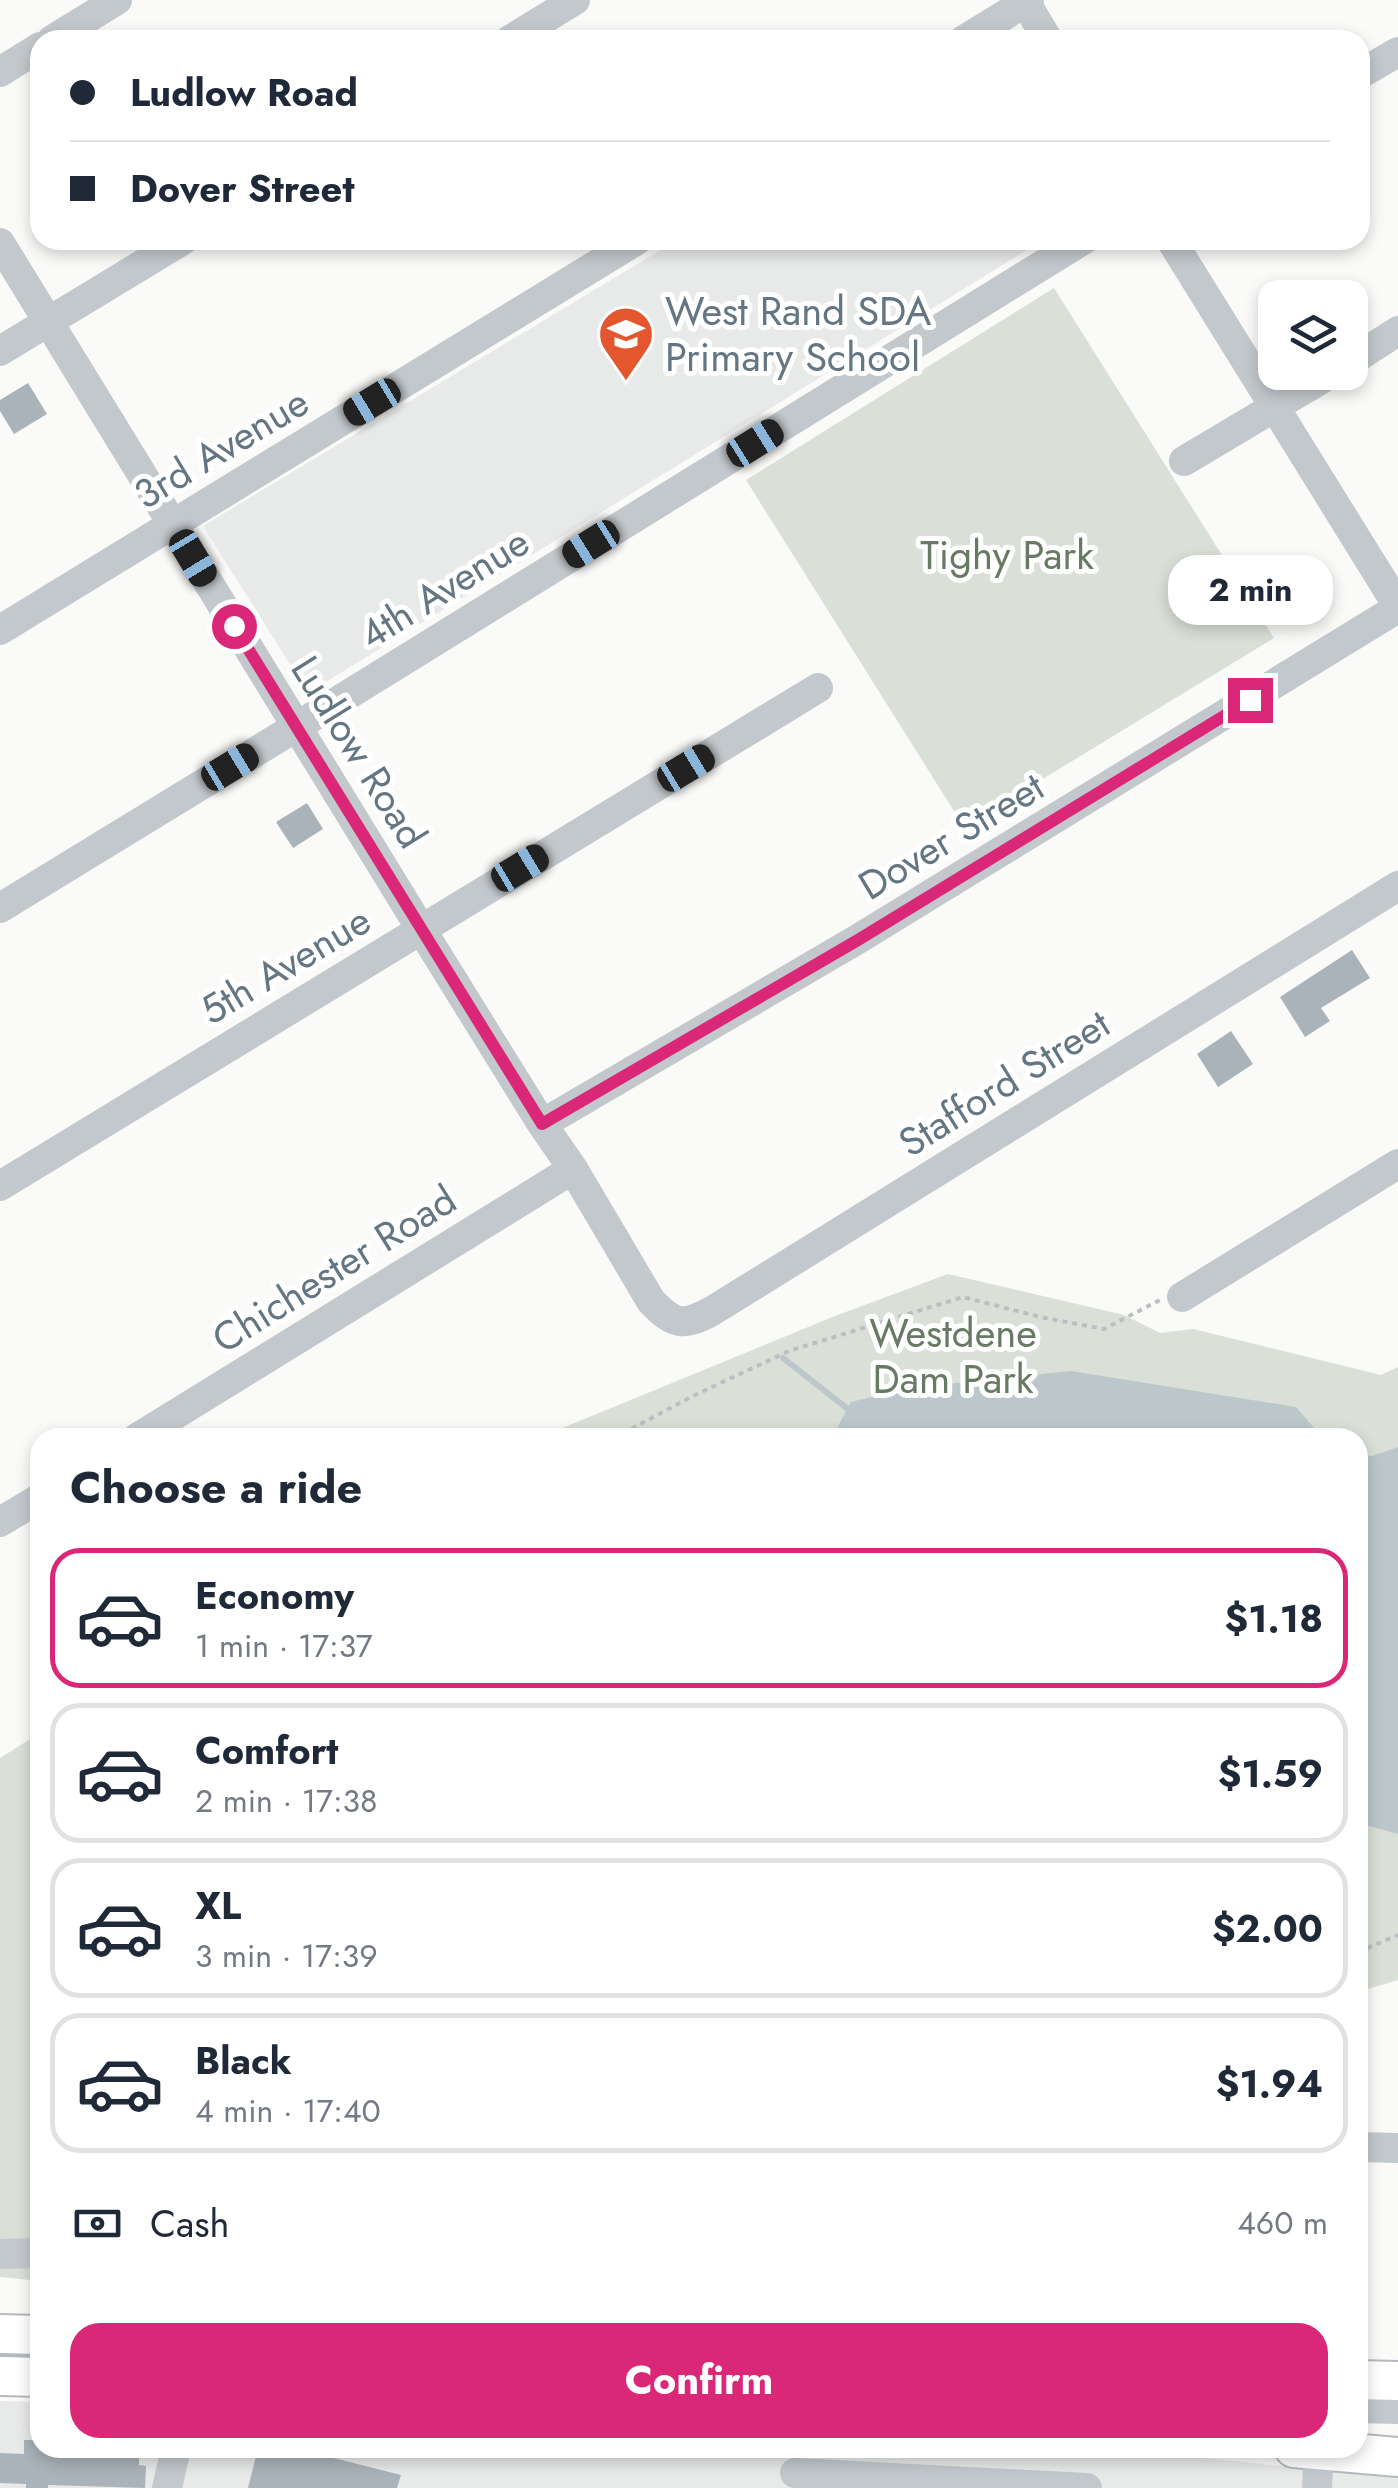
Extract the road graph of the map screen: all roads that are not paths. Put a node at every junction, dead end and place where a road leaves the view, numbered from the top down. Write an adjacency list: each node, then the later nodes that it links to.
1 (117, 0): 4 (street)
2 (575, 0): 5 (street)
3 (1026, 1): 6 (street); 7 (street)
4 (68, 30)
5 (526, 30)
6 (980, 30)
7 (1042, 30)
8 (1398, 52): 10 (street)
9 (30, 53): 11 (street)
10 (1370, 68)
11 (0, 72)
12 (0, 243): 17 (street, Ludlow Road)
13 (166, 250): 17 (street)
14 (621, 250): 24 (street, 3rd Avenue)
15 (1067, 250): 28 (street, 4th Avenue)
16 (1177, 250): 22 (street)
17 (47, 322): 20 (street); 24 (street, Ludlow Road)
18 (1398, 331): 19 (street)
19 (1368, 350)
20 (0, 352)
21 (1304, 390): 22 (street)
22 (1276, 408): 23 (street); 25 (street)
23 (1184, 462)
24 (173, 524): 26 (street, 3rd Avenue); 28 (street, Ludlow Road)
25 (1398, 607): 32 (street, Dover Street)
26 (0, 630)
27 (818, 688): 31 (street, 5th Avenue)
28 (296, 727): 30 (street, 4th Avenue); 31 (street, Ludlow Road)
29 (1398, 886): 37 (street, Stafford Street)
30 (0, 908)
31 (421, 928): 32 (street, Ludlow Road); 35 (street, 5th Avenue)
32 (542, 1124): 34 (street, Ludlow Road)
33 (1398, 1164): 36 (street)
34 (573, 1169): 37 (street, Ludlow Road); 38 (street, Chichester Road)
35 (0, 1186)
36 (1182, 1296)
37 (651, 1301)
38 (154, 1428)
39 (30, 1504): 40 (street)
40 (0, 1522)
41 (1368, 2147): 42 (street)
42 (1398, 2148)
43 (30, 2253): 44 (street)
44 (0, 2254)
45 (0, 2334): 46 (main road)
46 (30, 2335)
47 (0, 2349): 48 (street)
48 (30, 2350)
49 (0, 2376): 50 (main road)
50 (30, 2377)
51 (1368, 2380): 52 (main road)
52 (1398, 2382)
53 (1368, 2408): 54 (street)
54 (1398, 2409)
55 (1368, 2453): 56 (main road)
56 (1398, 2456)
57 (174, 2458): 60 (street)
58 (1312, 2458): 62 (street)
59 (796, 2470): 61 (street)
60 (167, 2488)
61 (1087, 2488)
62 (1318, 2488)

